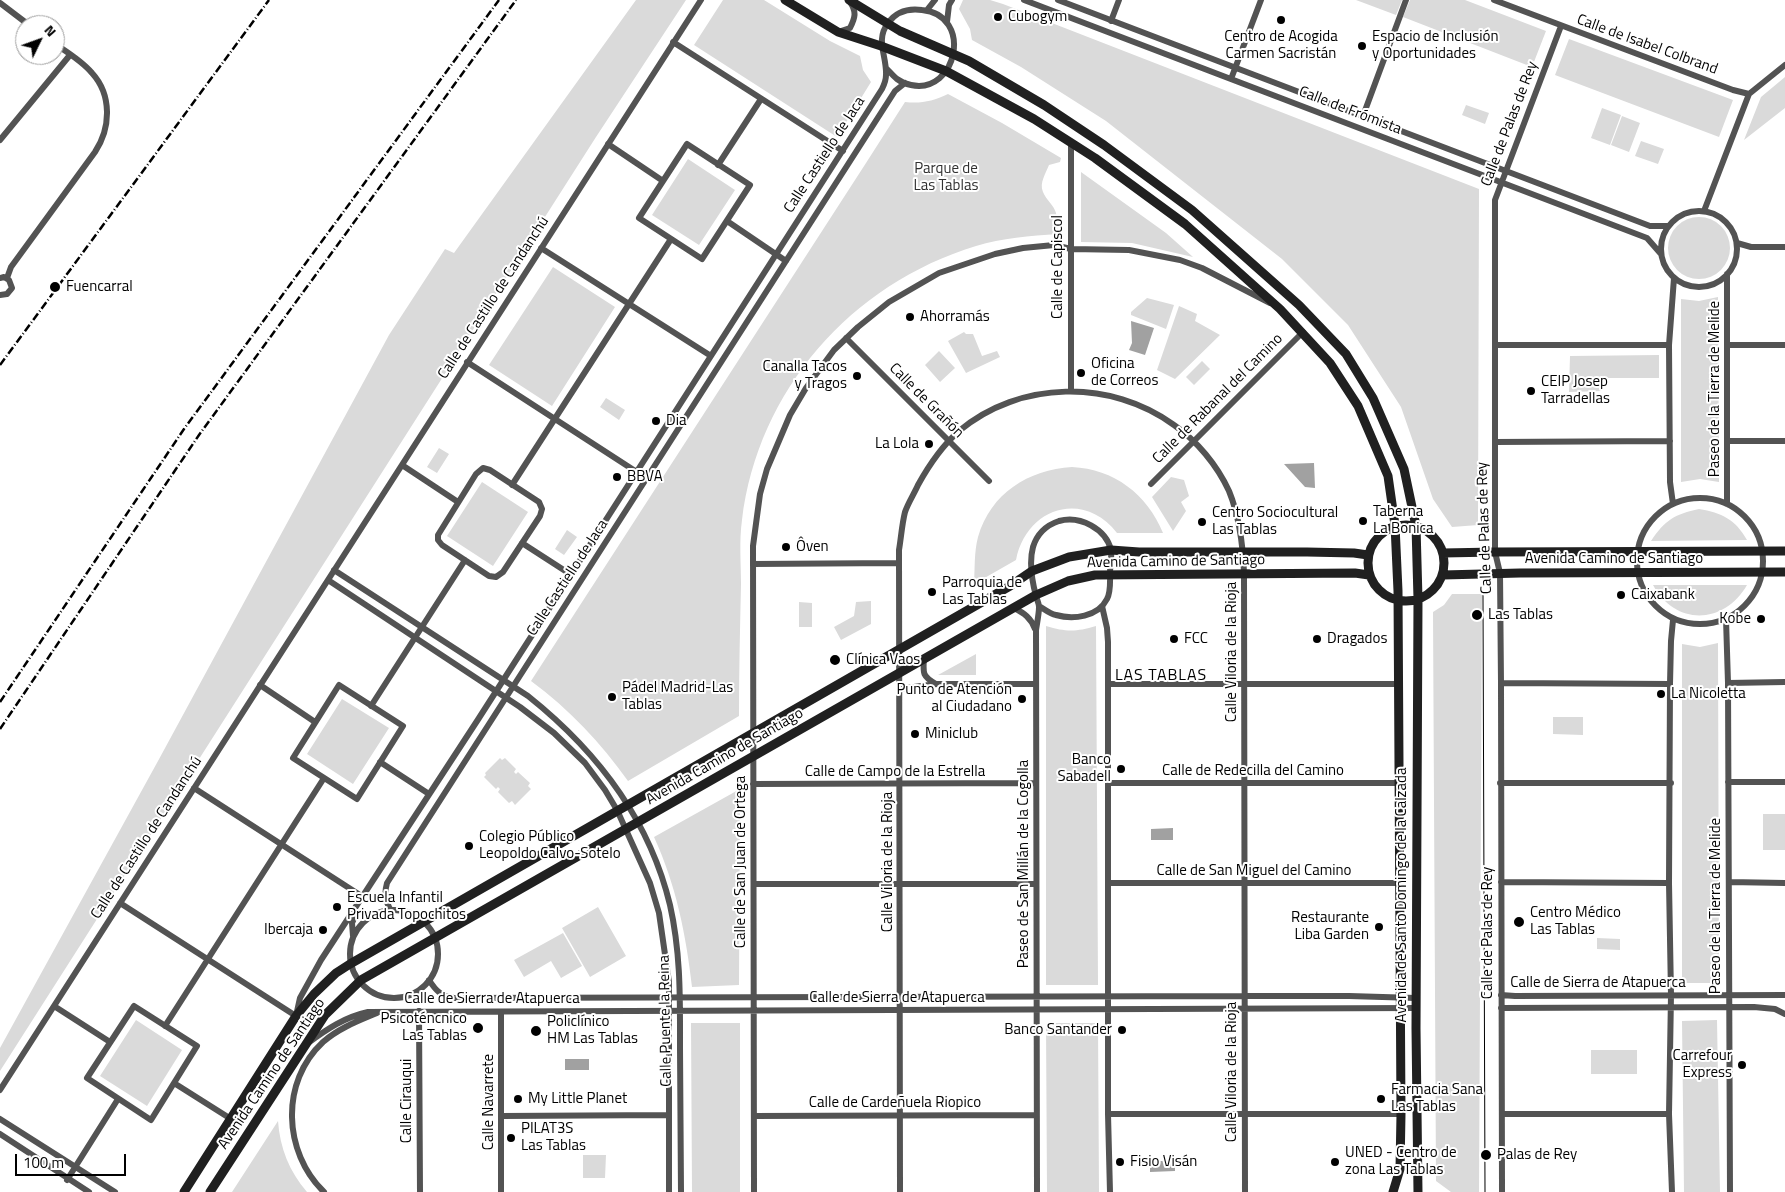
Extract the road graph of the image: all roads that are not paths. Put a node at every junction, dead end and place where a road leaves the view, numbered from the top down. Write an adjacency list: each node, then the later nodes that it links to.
1 (700, 0): 20 (street, Calle de Castillo de Candanchú)
2 (785, 0): 19 (street, Avenida de Santo Domingo de la Calzada)
3 (848, 0): 17 (street, Avenida de Santo Domingo de la Calzada); 19 (street, Avenida de Santo Domingo de la Calzada)
4 (935, 0): 13 (street)
5 (952, 0): 16 (street)
6 (1024, 0): 29 (street, Calle de Frómista)
7 (1058, 0): 15 (street, Calle de Frómista)
8 (1119, 0): 15 (street)
9 (1261, 0): 26 (street)
10 (1406, 0): 33 (street, Calle de Frómista)
11 (1494, 0): 18 (street, Calle de Isabel Colbrand)
12 (0, 3): 14 (street)
13 (927, 10): 16 (street); 17 (street)
14 (16, 15)
15 (1111, 21): 26 (street, Calle de Frómista)
16 (948, 22): 23 (street)
17 (888, 23): 21 (street, Calle Castiello de Jaca); 23 (street, Avenida de Santo Domingo de la Calzada)
18 (1561, 26): 31 (street, Calle de Isabel Colbrand); 39 (street, Calle de Palas de Rey)
19 (838, 32): 21 (street, Avenida de Santo Domingo de la Calzada)
20 (673, 42): 32 (street); 36 (street, Calle de Castillo de Candanchú)
21 (882, 46): 27 (street, Calle Castiello de Jaca); 28 (street, Avenida de Santo Domingo de la Calzada)
22 (65, 51): 24 (street)
23 (954, 53): 28 (street); 85 (street, Avenida de Santo Domingo de la Calzada)
24 (70, 55): 34 (street); 54 (street)
25 (1785, 65): 31 (street)
26 (1236, 67): 29 (street); 33 (street, Calle de Frómista)
27 (886, 68): 30 (street); 37 (street, Calle Castiello de Jaca)
28 (946, 71): 30 (street); 35 (street, Avenida de Santo Domingo de la Calzada)
29 (1231, 79): 41 (street, Calle de Frómista)
30 (905, 83): 52 (street, Calle Castiello de Jaca)
31 (1749, 94): 42 (street)
32 (761, 99): 37 (street); 38 (street)
33 (1362, 116): 39 (street, Calle de Frómista)
34 (0, 140)
35 (1071, 142): 49 (street, Calle de Capiscol); 58 (street, Avenida de Santo Domingo de la Calzada)
36 (608, 144): 40 (street); 48 (street, Calle de Castillo de Candanchú)
37 (843, 151): 50 (street, Calle Castiello de Jaca)
38 (718, 164): 40 (street); 43 (street)
39 (1505, 171): 41 (street, Calle de Palas de Rey); 44 (street, Calle de Frómista)
40 (663, 181): 45 (street)
41 (1501, 182): 51 (street, Calle de Frómista); 61 (street, Calle de Palas de Rey)
42 (1704, 211): 44 (street); 46 (street)
43 (727, 221): 45 (street); 50 (street)
44 (1668, 226): 51 (street)
45 (671, 239): 57 (street)
46 (1737, 243): 47 (street); 53 (street)
47 (1785, 247)
48 (541, 248): 57 (street); 66 (street, Calle de Castillo de Candanchú)
49 (1071, 249): 58 (street, Calle de San Juan de Ortega); 60 (street, Calle de San Juan de Ortega); 67 (street, Calle de Capiscol)
50 (776, 253): 52 (street); 65 (street, Calle Castiello de Jaca)
51 (1661, 254): 55 (street)
52 (786, 261): 77 (street, Calle Castiello de Jaca)
53 (1727, 274): 55 (street); 64 (street, Paseo de la Tierra de Melide)
54 (3, 278): 56 (street)
55 (1674, 278): 63 (street)
56 (0, 295)
57 (629, 303): 65 (street); 68 (street)
58 (1280, 309): 59 (street, Avenida de Santo Domingo de la Calzada)
59 (1303, 332): 70 (street, Calle de Rabanal del Camino); 84 (street, Avenida de Santo Domingo de la Calzada)
60 (846, 338): 69 (street, Calle de Grañón); 97 (street, Calle de San Juan de Ortega)
61 (1495, 344): 63 (street); 74 (street, Calle de Palas de Rey)
62 (1785, 344): 64 (street)
63 (1669, 345): 71 (street)
64 (1728, 345): 72 (street, Paseo de la Tierra de Melide)
65 (711, 356): 76 (street, Calle Castiello de Jaca)
66 (468, 362): 68 (street); 75 (street, Calle de Castillo de Candanchú)
67 (1071, 391): 69 (street, Calle Viloria de la Rioja); 70 (street, Calle Viloria de la Rioja)
68 (555, 419): 76 (street); 80 (street)
69 (949, 441): 78 (street, Calle de Grañón); 96 (street, Calle Viloria de la Rioja)
70 (1193, 441): 79 (street, Calle de Rabanal del Camino); 90 (street, Calle Viloria de la Rioja)
71 (1670, 441): 74 (street); 82 (street)
72 (1728, 441): 73 (street); 83 (street, Paseo de la Tierra de Melide)
73 (1785, 441)
74 (1495, 442): 91 (street, Calle de Palas de Rey)
75 (402, 465): 81 (street); 98 (street, Calle de Castillo de Candanchú)
76 (636, 471): 77 (street); 105 (street, Calle Castiello de Jaca)
77 (646, 478): 135 (street, Calle Castiello de Jaca)
78 (989, 481)
79 (1151, 484)
80 (512, 485): 81 (street); 86 (street)
81 (458, 502): 95 (street)
82 (1672, 504): 83 (street); 92 (street)
83 (1728, 504): 88 (street)
84 (1396, 525): 85 (street); 94 (street); 112 (street, Avenida de Santo Domingo de la Calzada)
85 (1416, 526): 93 (street); 111 (street, Avenida de Santo Domingo de la Calzada)
86 (522, 543): 95 (street); 105 (street)
87 (1111, 550): 90 (street, Avenida Camino de Santiago); 99 (street, Avenida Camino de Santiago); 99 (street); 106 (street)
88 (1761, 551): 89 (street, Avenida Camino de Santiago); 92 (street, Avenida Camino de Santiago); 100 (street)
89 (1785, 551)
90 (1243, 552): 94 (street, Avenida Camino de Santiago); 102 (street, Calle Viloria de la Rioja)
91 (1495, 552): 92 (street, Avenida Camino de Santiago); 93 (street, Avenida Camino de Santiago); 103 (street, Calle de Palas de Rey)
92 (1638, 552): 104 (street)
93 (1443, 553): 108 (street)
94 (1368, 555): 107 (street)
95 (465, 560): 118 (street)
96 (899, 562): 97 (street); 121 (street, Calle Viloria de la Rioja)
97 (753, 564): 141 (street, Calle de San Juan de Ortega)
98 (334, 570): 109 (street, Calle de Castillo de Candanchú); 118 (street, Calle Puente la Reina)
99 (1032, 571): 110 (street); 121 (street, Avenida Camino de Santiago)
100 (1760, 572): 101 (street, Avenida Camino de Santiago); 104 (street, Avenida Camino de Santiago); 117 (street)
101 (1785, 572)
102 (1244, 573): 106 (street, Avenida Camino de Santiago); 107 (street, Avenida Camino de Santiago); 131 (street, Calle Viloria de la Rioja)
103 (1500, 573): 104 (street, Avenida Camino de Santiago); 108 (street, Avenida Camino de Santiago); 126 (street, Calle de Palas de Rey)
104 (1638, 573): 116 (street)
105 (570, 574): 124 (street, Calle Castiello de Jaca)
106 (1110, 574): 110 (street, Avenida Camino de Santiago); 114 (street)
107 (1369, 575): 112 (street)
108 (1443, 575): 111 (street)
109 (328, 580): 120 (street, Calle Puente la Reina); 134 (street, Calle de Castillo de Candanchú)
110 (1036, 595): 113 (street); 115 (street, Avenida Camino de Santiago)
111 (1418, 599): 112 (street); 194 (street, Avenida de Santo Domingo de la Calzada)
112 (1399, 600): 132 (street, Avenida de Santo Domingo de la Calzada)
113 (1039, 606): 114 (street); 119 (street, Paseo de San Millán de la Cogolla)
114 (1102, 606): 130 (street)
115 (1014, 608): 119 (street); 122 (street, Avenida Camino de Santiago)
116 (1673, 620): 117 (street); 133 (street)
117 (1726, 620): 127 (street, Paseo de la Tierra de Melide)
118 (422, 626): 120 (street); 124 (street, Calle Puente la Reina)
119 (1036, 630): 129 (street, Paseo de San Millán de la Cogolla)
120 (414, 638): 137 (street, Calle Puente la Reina); 139 (street)
121 (900, 649): 123 (street, Calle Viloria de la Rioja); 141 (street, Avenida Camino de Santiago)
122 (924, 658): 123 (street, Avenida Camino de Santiago); 128 (street)
123 (899, 673): 136 (street, Calle Viloria de la Rioja); 142 (street, Avenida Camino de Santiago)
124 (503, 679): 135 (street, Calle Puente la Reina); 137 (street, Calle Castiello de Jaca)
125 (1785, 682): 127 (street)
126 (1501, 683): 133 (street); 149 (street, Calle de Palas de Rey)
127 (1728, 683): 145 (street, Paseo de la Tierra de Melide)
128 (936, 684): 129 (street); 136 (street)
129 (1036, 684): 153 (street, Paseo de San Millán de la Cogolla)
130 (1108, 684): 131 (street); 154 (street)
131 (1244, 684): 132 (street); 147 (street, Calle Viloria de la Rioja)
132 (1398, 684): 148 (street, Avenida de Santo Domingo de la Calzada)
133 (1670, 684): 150 (street)
134 (260, 685): 140 (street); 155 (street, Calle de Castillo de Candanchú)
135 (513, 686): 138 (street, Calle Castiello de Jaca); 157 (street, Calle Puente la Reina)
136 (900, 689): 152 (street, Calle Viloria de la Rioja)
137 (496, 690): 138 (street, Calle Puente la Reina); 156 (street, Calle Castiello de Jaca)
138 (506, 698): 158 (street, Calle Puente la Reina); 174 (street, Calle Castiello de Jaca)
139 (371, 706): 140 (street); 143 (street)
140 (316, 722): 144 (street)
141 (753, 732): 142 (street, Calle de San Juan de Ortega); 157 (street, Avenida Camino de Santiago)
142 (753, 756): 151 (street, Calle de San Juan de Ortega); 159 (street, Avenida Camino de Santiago)
143 (380, 762): 144 (street); 156 (street)
144 (324, 778): 161 (street)
145 (1728, 782): 146 (street); 163 (street, Paseo de la Tierra de Melide)
146 (1785, 782)
147 (1244, 783): 148 (street, Calle de Redecilla del Camino); 154 (street, Calle de Redecilla del Camino); 165 (street, Calle Viloria de la Rioja)
148 (1399, 783): 166 (street, Avenida de Santo Domingo de la Calzada)
149 (1500, 783): 150 (street); 162 (street, Calle de Palas de Rey)
150 (1671, 783): 167 (street)
151 (753, 784): 152 (street, Calle de Campo de la Estrella); 169 (street, Calle de San Juan de Ortega)
152 (900, 784): 153 (street, Calle de Campo de la Estrella); 170 (street, Calle Viloria de la Rioja)
153 (1036, 784): 171 (street, Paseo de San Millán de la Cogolla)
154 (1108, 784): 164 (street)
155 (194, 788): 161 (street); 173 (street, Calle de Castillo de Candanchú)
156 (430, 794): 172 (street, Calle Castiello de Jaca)
157 (628, 804): 158 (street, Avenida Camino de Santiago); 159 (street, Calle Puente la Reina)
158 (617, 810): 160 (street, Calle Puente la Reina); 175 (street, Avenida Camino de Santiago)
159 (638, 822): 160 (street, Avenida Camino de Santiago); 191 (street, Calle Puente la Reina)
160 (626, 828): 177 (street, Avenida Camino de Santiago); 190 (street, Calle Puente la Reina)
161 (282, 844): 172 (street); 178 (street)
162 (1501, 882): 167 (street); 182 (street, Calle de Palas de Rey)
163 (1729, 882): 168 (street); 186 (street, Paseo de la Tierra de Melide)
164 (1108, 883): 165 (street, Calle de San Miguel del Camino); 189 (street)
165 (1244, 883): 166 (street, Calle de San Miguel del Camino); 185 (street, Calle Viloria de la Rioja)
166 (1399, 883): 193 (street, Avenida de Santo Domingo de la Calzada)
167 (1669, 883): 183 (street)
168 (1785, 883)
169 (754, 884): 170 (street); 187 (street, Calle de San Juan de Ortega)
170 (900, 884): 171 (street); 192 (street, Calle Viloria de la Rioja)
171 (1036, 884): 188 (street, Paseo de San Millán de la Cogolla)
172 (363, 897): 176 (street, Calle Castiello de Jaca); 210 (street, Calle Castiello de Jaca)
173 (120, 903): 178 (street); 195 (street, Calle de Castillo de Candanchú)
174 (391, 911): 175 (street); 176 (street)
175 (423, 921): 177 (street); 179 (street, Avenida Camino de Santiago)
176 (353, 936): 179 (street, Calle Castiello de Jaca)
177 (434, 938): 180 (street, Avenida Camino de Santiago); 181 (street)
178 (207, 960): 210 (street); 211 (street)
179 (350, 964): 180 (street); 210 (street, Avenida Camino de Santiago)
180 (361, 980): 181 (street); 213 (street, Avenida Camino de Santiago)
181 (429, 980): 190 (street, Calle de Sierra de Atapuerca)
182 (1501, 995): 183 (street, Calle de Sierra de Atapuerca); 197 (street, Calle de Palas de Rey)
183 (1672, 995): 186 (street, Calle de Sierra de Atapuerca); 198 (street)
184 (1785, 995): 186 (street, Calle de Sierra de Atapuerca)
185 (1245, 996): 189 (street, Calle de Sierra de Atapuerca); 193 (street, Calle de Sierra de Atapuerca); 196 (street, Calle Viloria de la Rioja)
186 (1729, 996): 199 (street, Paseo de la Tierra de Melide)
187 (754, 997): 191 (street, Calle de Sierra de Atapuerca); 192 (street, Calle de Sierra de Atapuerca); 203 (street, Calle de San Juan de Ortega)
188 (1037, 997): 189 (street, Calle de Sierra de Atapuerca); 192 (street, Calle de Sierra de Atapuerca); 200 (street, Paseo de San Millán de la Cogolla)
189 (1109, 997): 205 (street)
190 (669, 998): 191 (street, Calle de Sierra de Atapuerca); 201 (street, Calle Puente la Reina)
191 (681, 998): 202 (street, Calle Puente la Reina)
192 (901, 998): 204 (street, Calle Viloria de la Rioja)
193 (1400, 1003): 194 (street, Calle de Sierra de Atapuerca); 196 (street, Calle de Sierra de Atapuerca); 218 (street, Avenida de Santo Domingo de la Calzada)
194 (1416, 1003): 247 (street, Avenida de Santo Domingo de la Calzada)
195 (54, 1006): 212 (street); 215 (street, Calle de Castillo de Candanchú)
196 (1245, 1008): 205 (street, Calle de Sierra de Atapuerca); 223 (street, Calle Viloria de la Rioja)
197 (1501, 1008): 198 (street, Calle de Sierra de Atapuerca); 219 (street, Calle de Palas de Rey)
198 (1671, 1008): 199 (street, Calle de Sierra de Atapuerca); 220 (street)
199 (1728, 1008): 209 (street, Calle de Sierra de Atapuerca); 250 (street, Paseo de la Tierra de Melide)
200 (1036, 1009): 204 (street, Calle de Sierra de Atapuerca); 205 (street, Calle de Sierra de Atapuerca); 222 (street, Paseo de San Millán de la Cogolla)
201 (668, 1010): 202 (street, Calle de Sierra de Atapuerca); 208 (street, Calle de Sierra de Atapuerca); 221 (street, Calle Puente la Reina)
202 (681, 1010): 203 (street, Calle de Sierra de Atapuerca); 240 (street, Calle Puente la Reina)
203 (755, 1010): 204 (street, Calle de Sierra de Atapuerca); 225 (street, Calle de San Juan de Ortega)
204 (901, 1010): 226 (street, Calle Viloria de la Rioja)
205 (1109, 1010): 217 (street)
206 (419, 1011): 207 (street, Calle de Sierra de Atapuerca); 208 (street, Calle de Sierra de Atapuerca); 237 (street, Calle Cirauqui)
207 (379, 1012): 213 (street, Calle de Sierra de Atapuerca); 236 (street, Calle de Sierra de Atapuerca)
208 (501, 1012): 224 (street, Calle Navarrete)
209 (1785, 1012)
210 (296, 1016): 228 (street, Avenida Camino de Santiago)
211 (165, 1026): 212 (street); 214 (street)
212 (110, 1042): 216 (street)
213 (304, 1047): 235 (street, Avenida Camino de Santiago)
214 (174, 1083): 216 (street); 228 (street, Avenida Camino de Santiago)
215 (0, 1090)
216 (118, 1099): 230 (street)
217 (1108, 1114): 223 (street); 244 (street)
218 (1401, 1114): 223 (street); 246 (street, Avenida de Santo Domingo de la Calzada)
219 (1502, 1114): 220 (street); 248 (street, Calle de Palas de Rey)
220 (1669, 1114): 249 (street)
221 (668, 1115): 224 (street); 239 (street, Calle Puente la Reina)
222 (1036, 1115): 226 (street, Calle de Cardeñuela Riopico); 243 (street, Paseo de San Millán de la Cogolla)
223 (1245, 1115): 245 (street, Calle Viloria de la Rioja)
224 (502, 1116): 238 (street, Calle Navarrete)
225 (754, 1116): 226 (street, Calle de Cardeñuela Riopico); 241 (street, Calle de San Juan de Ortega)
226 (900, 1116): 242 (street, Calle Viloria de la Rioja)
227 (0, 1119): 230 (street)
228 (231, 1119): 234 (street, Avenida Camino de Santiago)
229 (0, 1134): 231 (street)
230 (75, 1167): 231 (street); 233 (street)
231 (67, 1180): 232 (street)
232 (89, 1192)
233 (115, 1192)
234 (184, 1192)
235 (210, 1192)
236 (324, 1192)
237 (420, 1192)
238 (501, 1192)
239 (669, 1192)
240 (681, 1192)
241 (754, 1192)
242 (900, 1192)
243 (1037, 1192)
244 (1110, 1192)
245 (1245, 1192)
246 (1393, 1192)
247 (1418, 1192)
248 (1502, 1192)
249 (1672, 1192)
250 (1730, 1192)

